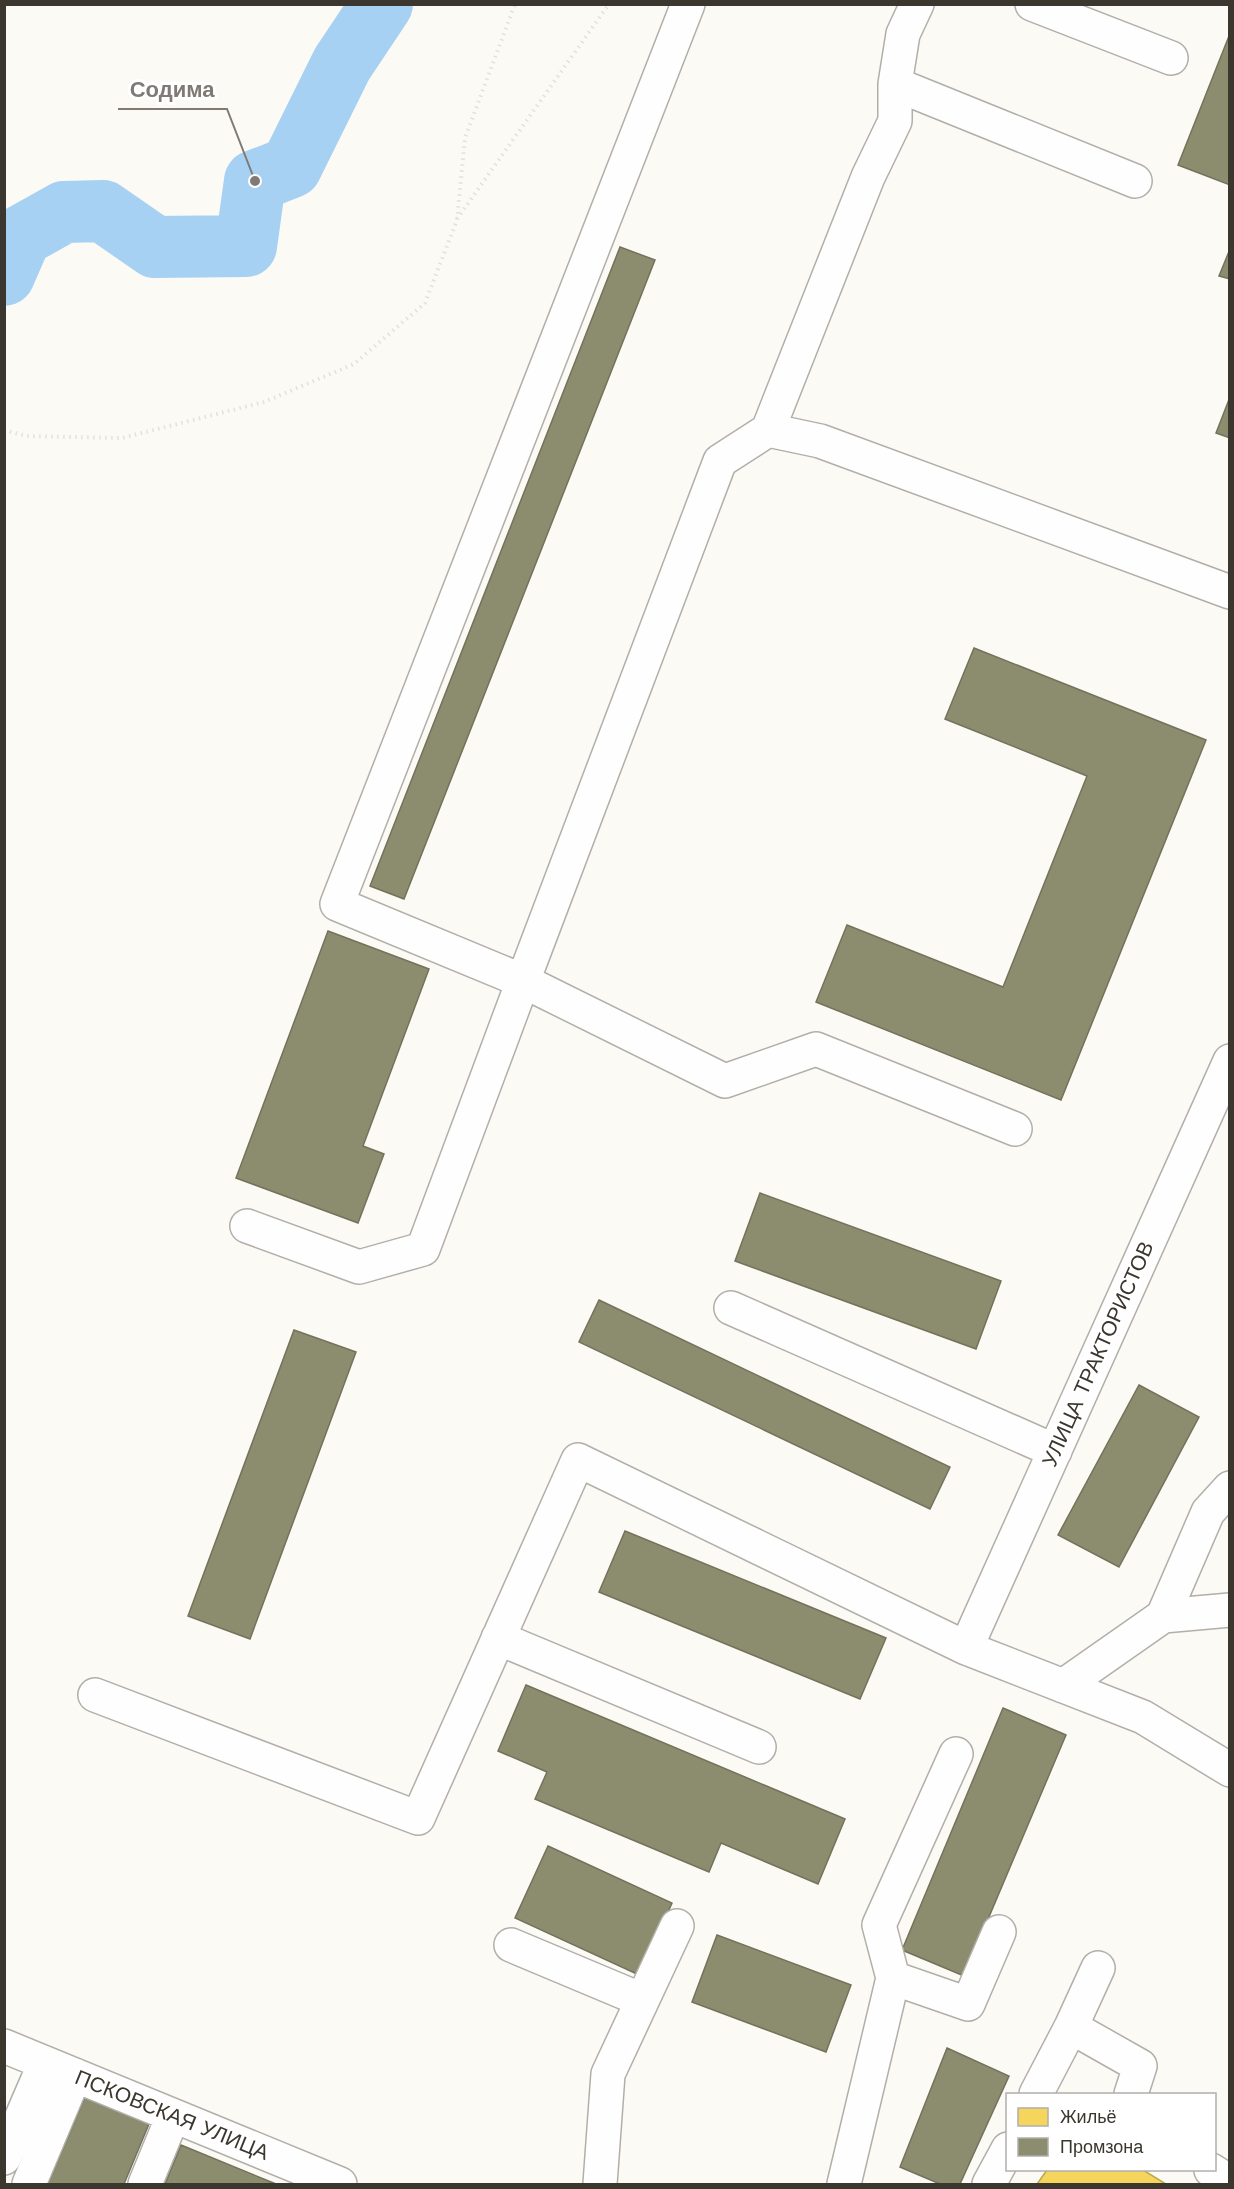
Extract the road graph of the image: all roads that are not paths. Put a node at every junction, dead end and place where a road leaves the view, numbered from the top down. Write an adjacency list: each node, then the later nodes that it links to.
1 (688, 4): 9 (street)
2 (917, 4): 5 (street)
3 (1032, 4): 4 (street)
4 (1170, 58)
5 (895, 84): 6 (street); 7 (street)
6 (1135, 181)
7 (768, 430): 8 (street); 9 (street)
8 (1230, 592)
9 (523, 981): 11 (street); 12 (street)
10 (1230, 1061): 14 (street, УЛИЦА ТРАКТОРИСТОВ)
11 (1015, 1129)
12 (247, 1226)
13 (731, 1308): 14 (street)
14 (1055, 1451): 19 (street, УЛИЦА ТРАКТОРИСТОВ)
15 (1230, 1488): 17 (street)
16 (1230, 1610): 17 (street)
17 (1163, 1616): 20 (street)
18 (498, 1638): 19 (street); 21 (street); 22 (street)
19 (966, 1648): 20 (street)
20 (1063, 1686): 24 (street)
21 (95, 1695)
22 (759, 1747)
23 (956, 1754): 29 (street)
24 (1230, 1770)
25 (677, 1926): 30 (street)
26 (999, 1932): 29 (street)
27 (511, 1945): 30 (street)
28 (1098, 1968): 31 (street)
29 (893, 1977): 46 (street)
30 (642, 2000): 45 (street)
31 (1071, 2027): 35 (street); 36 (street)
32 (4, 2046): 33 (street, ПСКОВСКАЯ УЛИЦА)
33 (45, 2063): 34 (street, ПСКОВСКАЯ УЛИЦА); 39 (street)
34 (75, 2075): 37 (street, ПСКОВСКАЯ УЛИЦА); 42 (street)
35 (1037, 2093)
36 (1131, 2093)
37 (174, 2116): 43 (street); 44 (street, ПСКОВСКАЯ УЛИЦА)
38 (1006, 2153): 47 (street)
39 (4, 2158)
40 (1214, 2171): 41 (street)
41 (1230, 2182)
42 (29, 2184)
43 (145, 2184)
44 (339, 2184)
45 (600, 2184)
46 (844, 2184)
47 (989, 2184)

